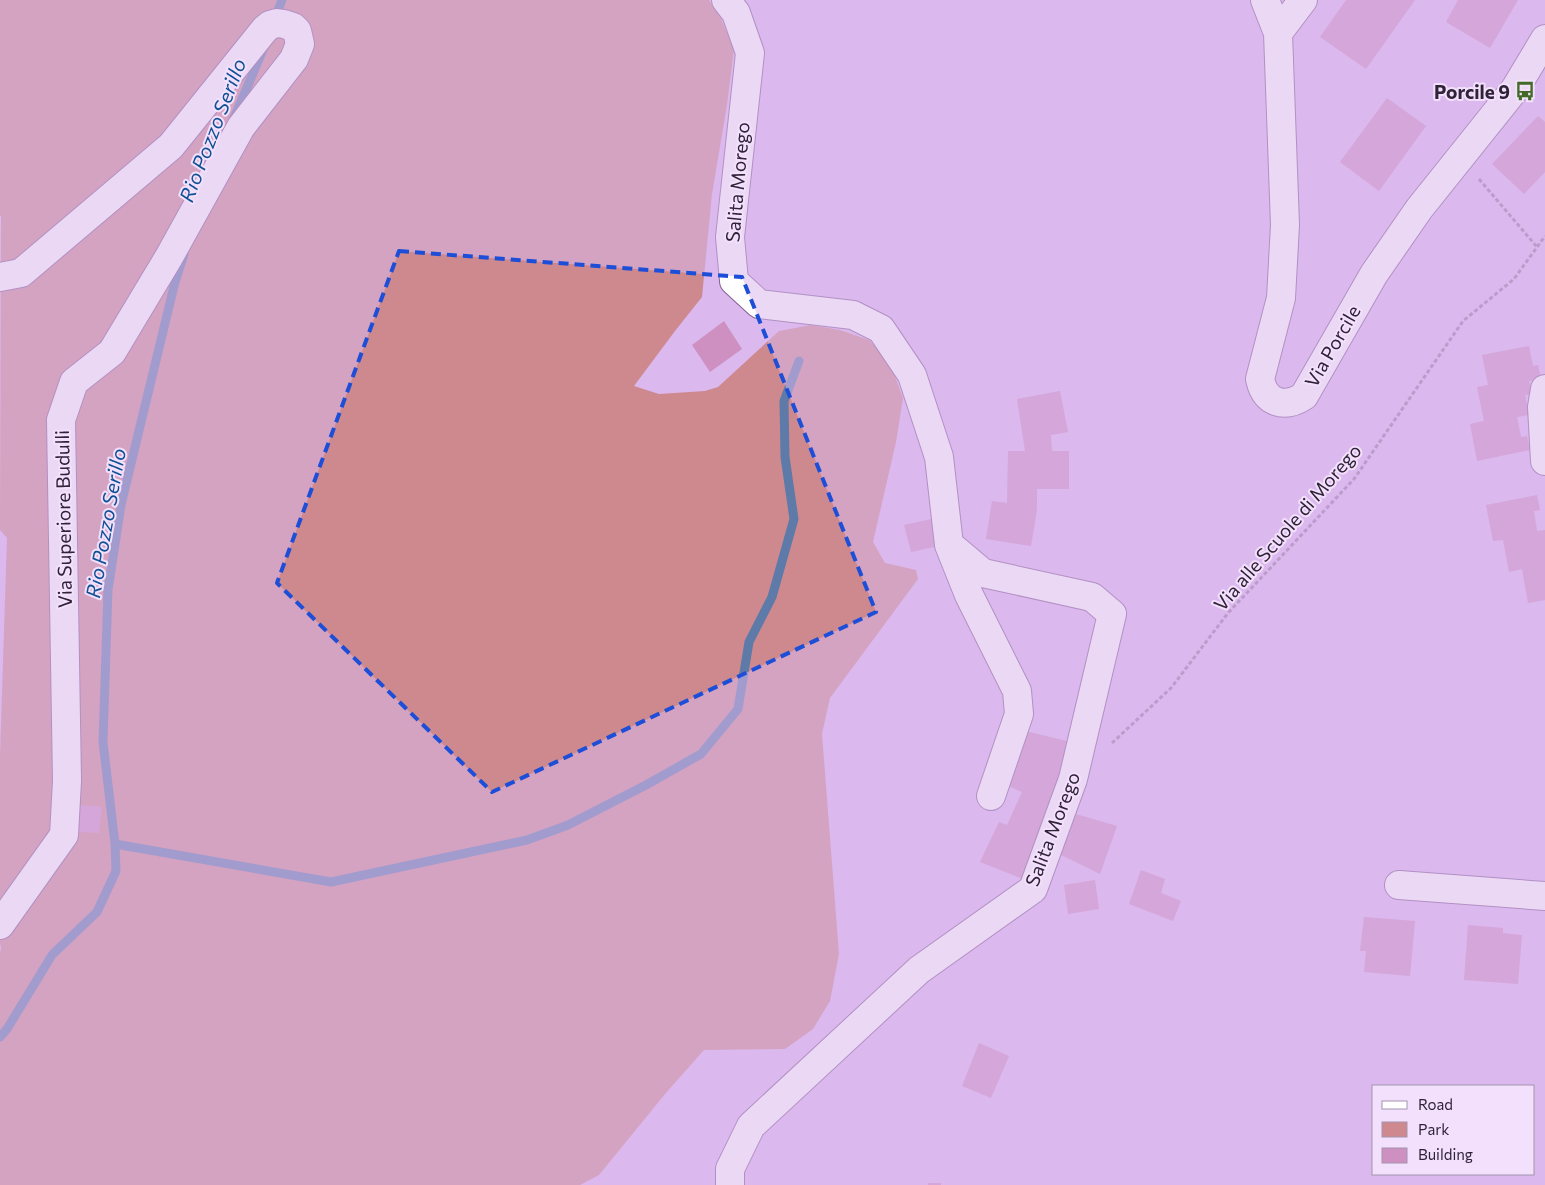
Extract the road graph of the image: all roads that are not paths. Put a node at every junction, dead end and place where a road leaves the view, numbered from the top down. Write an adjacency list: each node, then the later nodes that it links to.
1 (726, 0): 9 (street, Salita Morego)
2 (1265, 0): 4 (street, Via Porcile)
3 (1303, 0): 4 (street)
4 (1278, 33): 5 (street, Via Porcile)
5 (1545, 40)
6 (0, 277): 13 (street, Via Superiore Budulli)
7 (1545, 389): 8 (street)
8 (1545, 461)
9 (949, 545): 10 (street, Salita Morego); 14 (street, Salita Morego)
10 (991, 796)
11 (1398, 885): 12 (street)
12 (1545, 896)
13 (0, 925)
14 (730, 1185)

